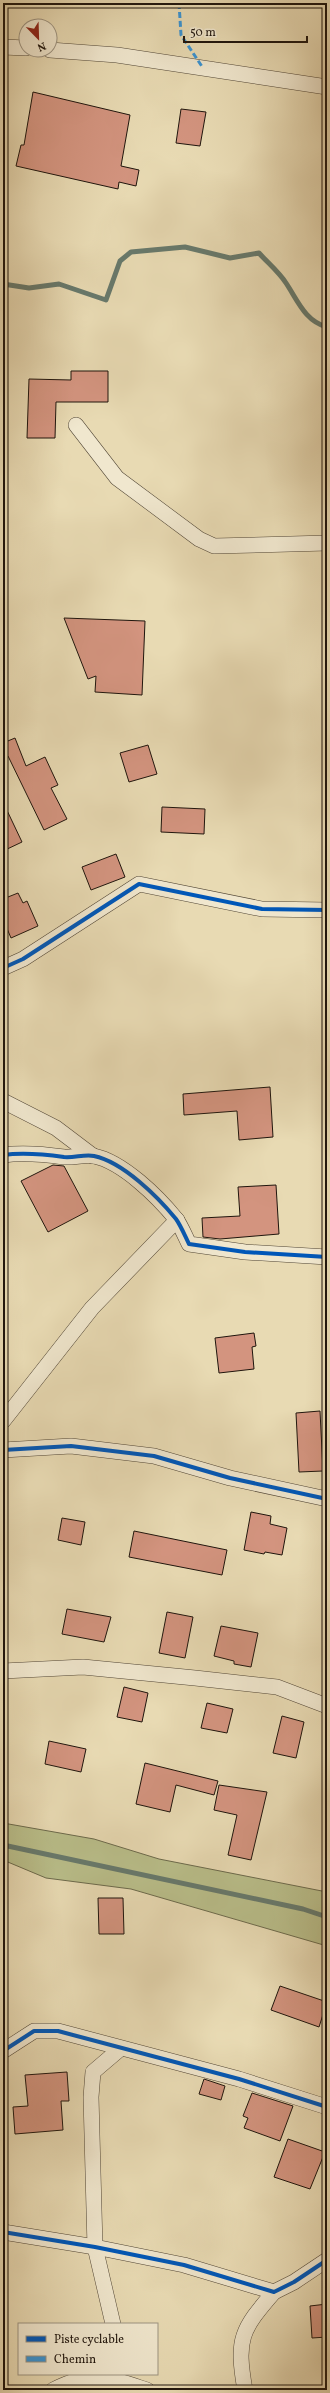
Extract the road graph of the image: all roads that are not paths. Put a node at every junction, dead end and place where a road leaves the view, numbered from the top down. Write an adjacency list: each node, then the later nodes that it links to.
1 (3, 47): 2 (street)
2 (18, 48)
3 (58, 51): 4 (street)
4 (327, 87)
5 (76, 425): 6 (street)
6 (327, 543)
7 (327, 910): 8 (street)
8 (3, 968)
9 (3, 1101): 11 (street)
10 (3, 1155): 11 (street)
11 (93, 1156): 12 (street)
12 (177, 1220): 13 (street); 14 (street)
13 (327, 1257)
14 (3, 1421)
15 (3, 1450): 16 (street)
16 (327, 1499)
17 (3, 1671): 18 (street)
18 (327, 1706)
19 (120, 2049): 20 (street); 21 (street); 23 (street)
20 (3, 2051)
21 (327, 2107)
22 (3, 2232): 23 (street)
23 (95, 2247): 25 (street); 26 (street)
24 (327, 2260): 25 (street)
25 (274, 2292): 30 (street)
26 (113, 2323)
27 (127, 2383): 28 (street); 29 (street)
28 (53, 2390)
29 (147, 2390)
30 (245, 2390)

